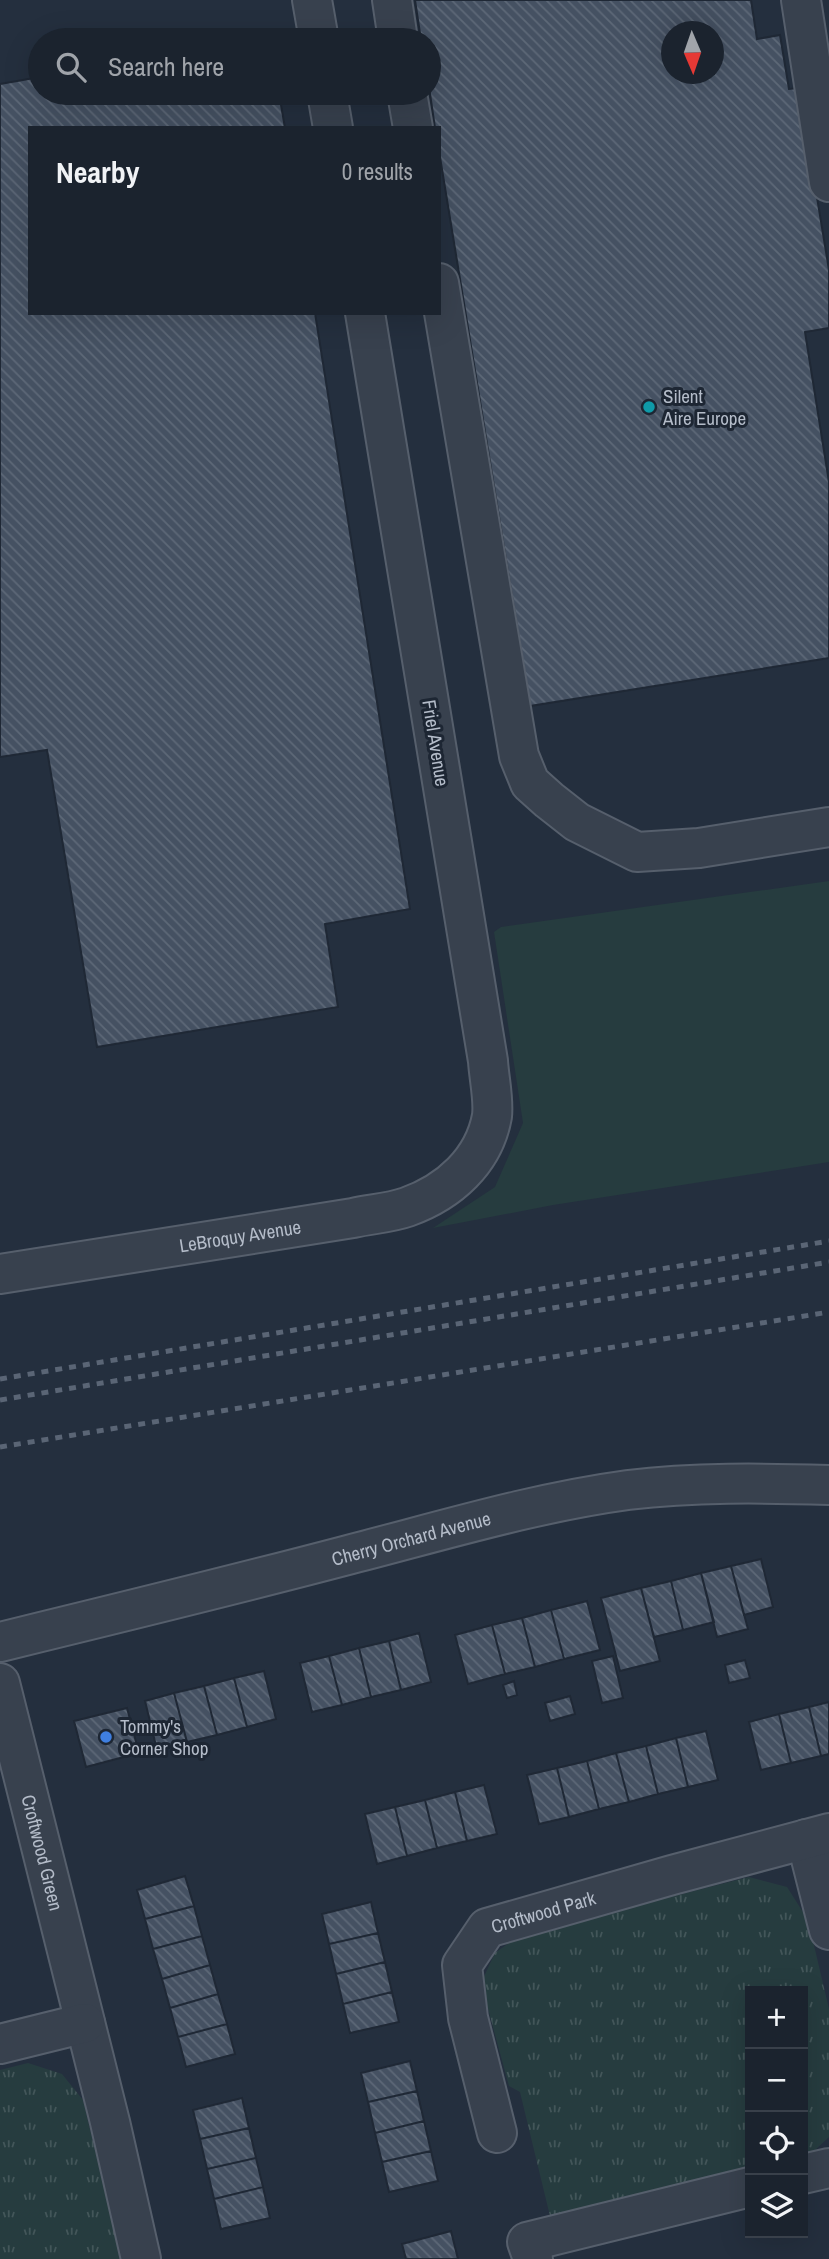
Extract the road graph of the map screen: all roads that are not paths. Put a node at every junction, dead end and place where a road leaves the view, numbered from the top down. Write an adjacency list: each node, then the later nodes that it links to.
1 (312, 0): 4 (street)
2 (392, 0): 5 (street)
3 (801, 0): 10 (street)
4 (316, 28)
5 (396, 28)
6 (329, 105): 8 (street)
7 (409, 105): 9 (street)
8 (333, 126)
9 (413, 126)
10 (829, 182)
11 (441, 295): 13 (street)
12 (365, 315): 14 (street, Friel Avenue)
13 (829, 827)
14 (468, 1169): 15 (street, LeBroquy Avenue)
15 (0, 1274)
16 (829, 1485): 17 (street, Cherry Orchard Avenue)
17 (0, 1642)
18 (0, 1683): 21 (street, Croftwood Green)
19 (818, 1836): 20 (street, Croftwood Park); 23 (street, Croftwood Park)
20 (829, 1930)
21 (85, 2023): 22 (street); 27 (street, Croftwood Green)
22 (0, 2044)
23 (497, 2133)
24 (829, 2168): 25 (street)
25 (808, 2173)
26 (745, 2188): 28 (street)
27 (141, 2259)
28 (533, 2259)

